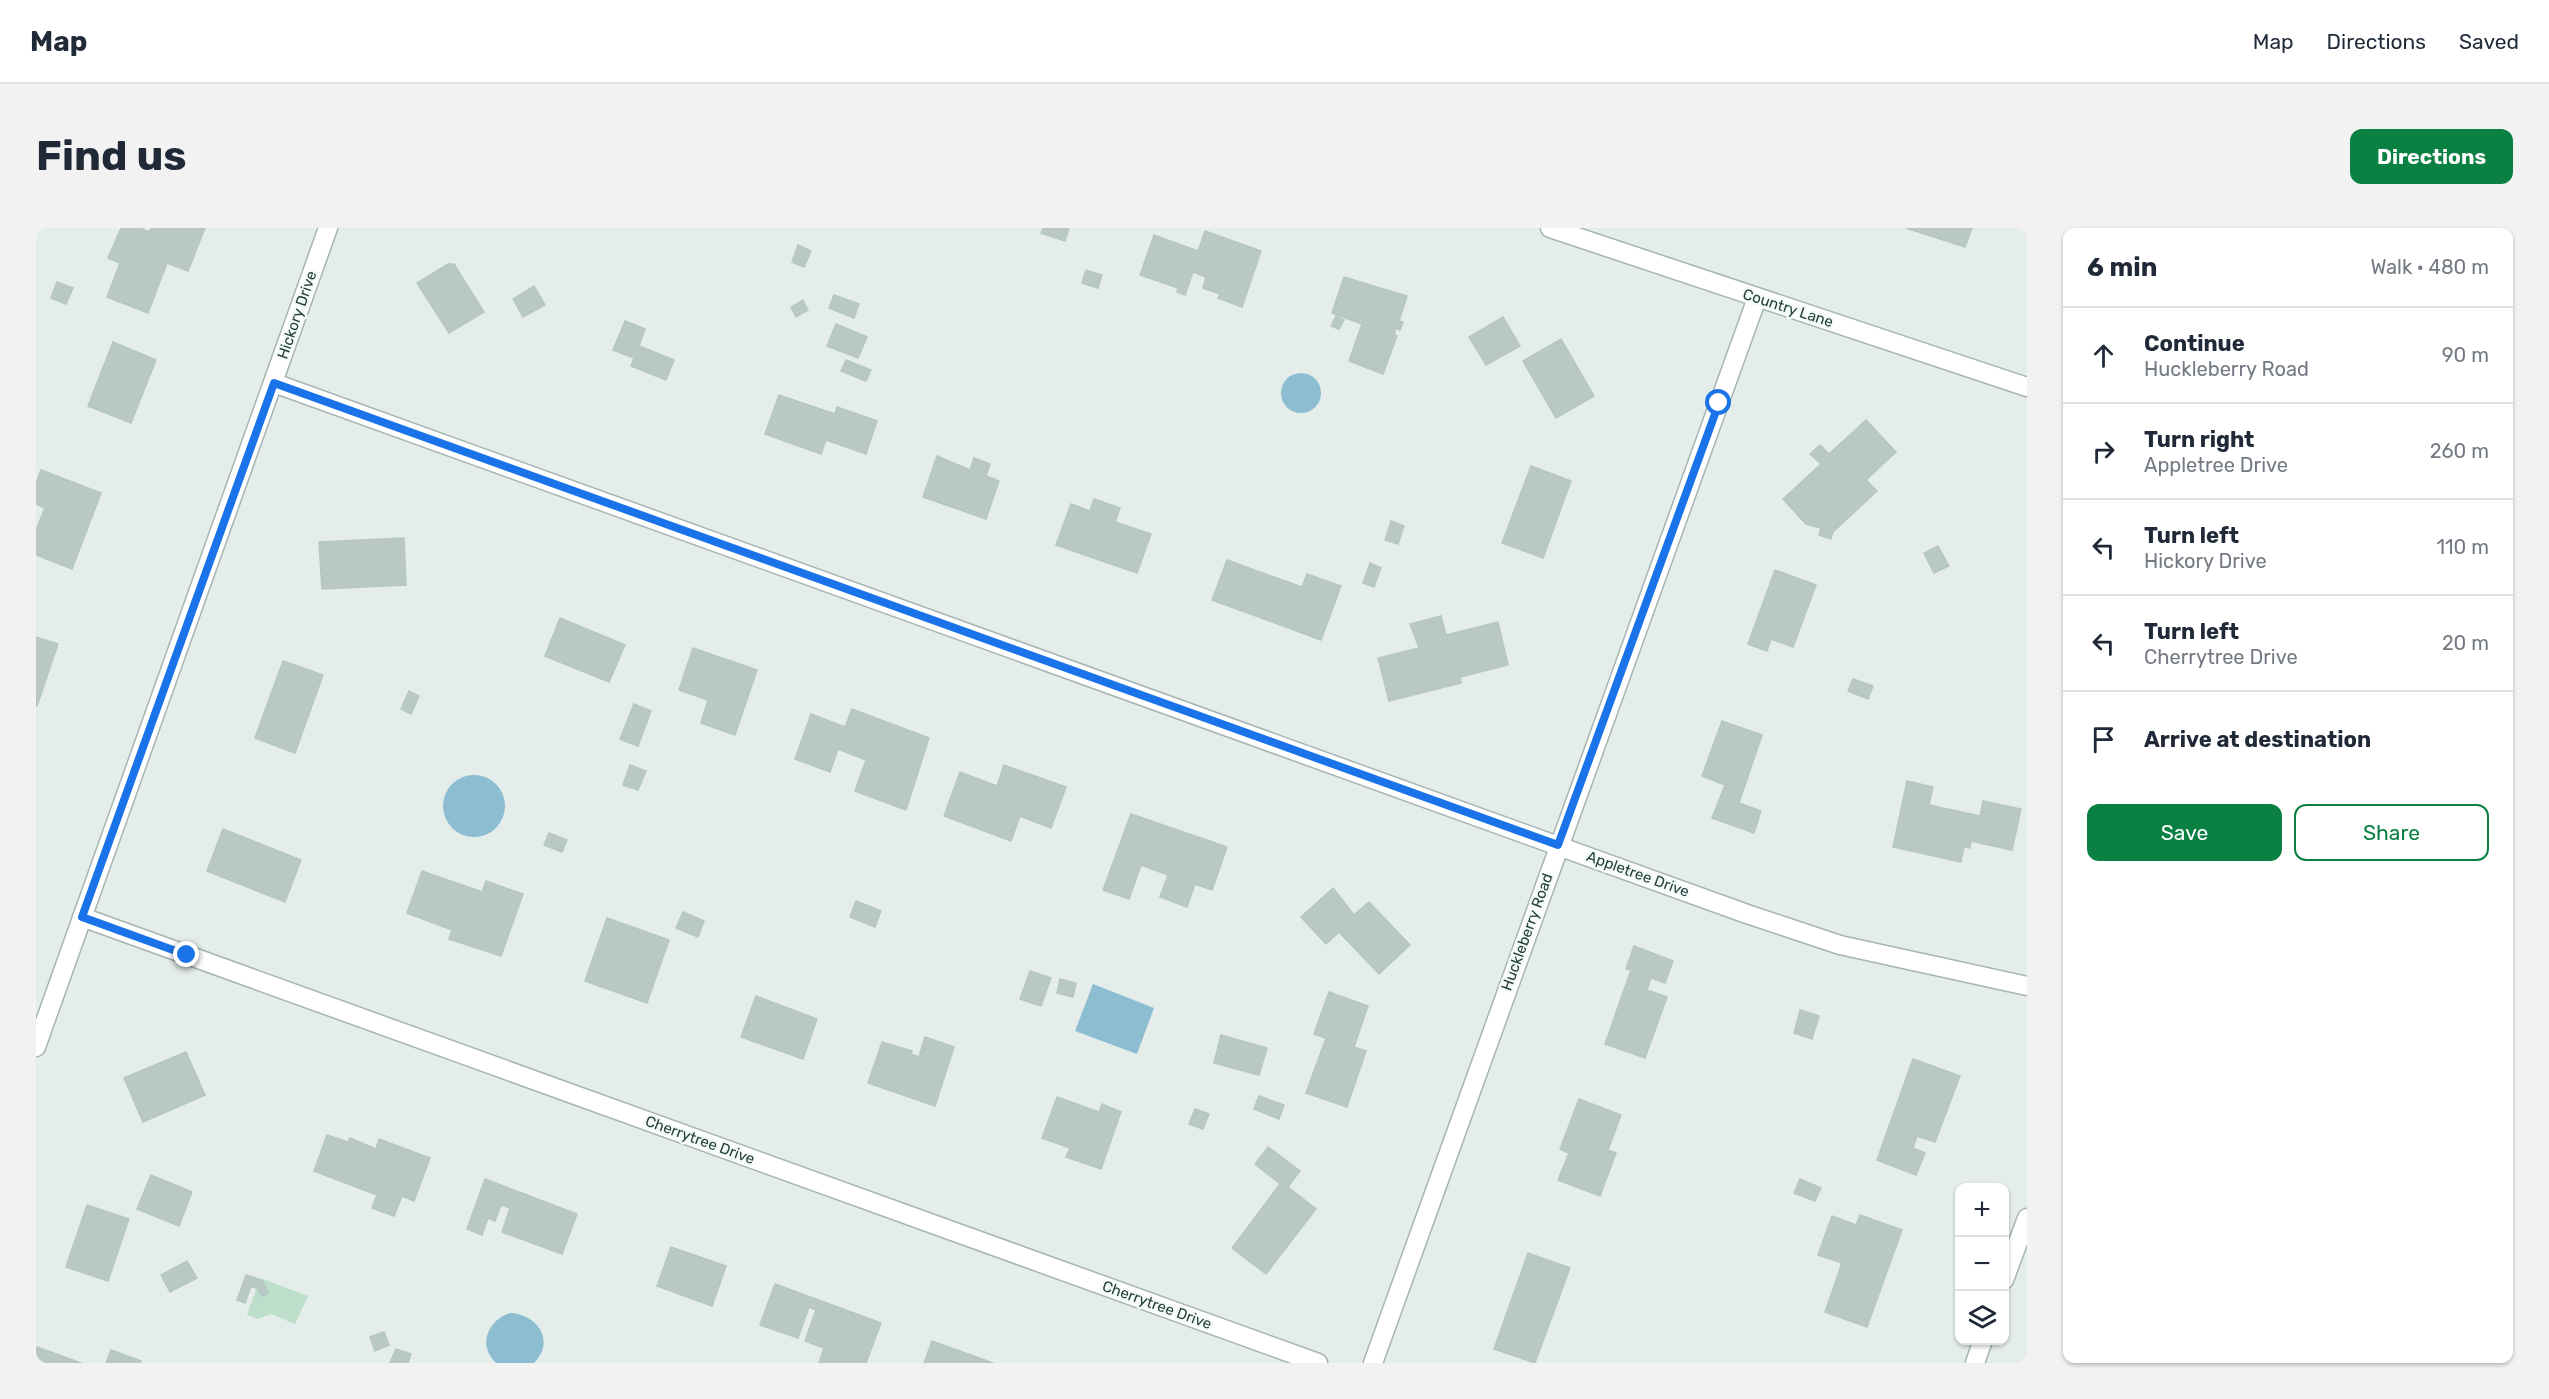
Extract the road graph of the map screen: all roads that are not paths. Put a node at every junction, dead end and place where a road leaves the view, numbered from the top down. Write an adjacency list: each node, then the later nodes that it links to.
1 (328, 228): 4 (street, Hickory Drive)
2 (1550, 228): 3 (street, Country Lane)
3 (1757, 298): 5 (street, Country Lane); 6 (street, Huckleberry Road)
4 (274, 383): 6 (street, Appletree Drive); 7 (street, Hickory Drive)
5 (2027, 387)
6 (1558, 845): 8 (street, Appletree Drive); 14 (street, Huckleberry Road)
7 (82, 917): 9 (street, Hickory Drive); 13 (street, Cherrytree Drive)
8 (2027, 986)
9 (36, 1047)
10 (2027, 1218): 11 (street)
11 (2009, 1267)
12 (1982, 1345): 15 (street)
13 (1318, 1363)
14 (1373, 1363)
15 (1975, 1363)

